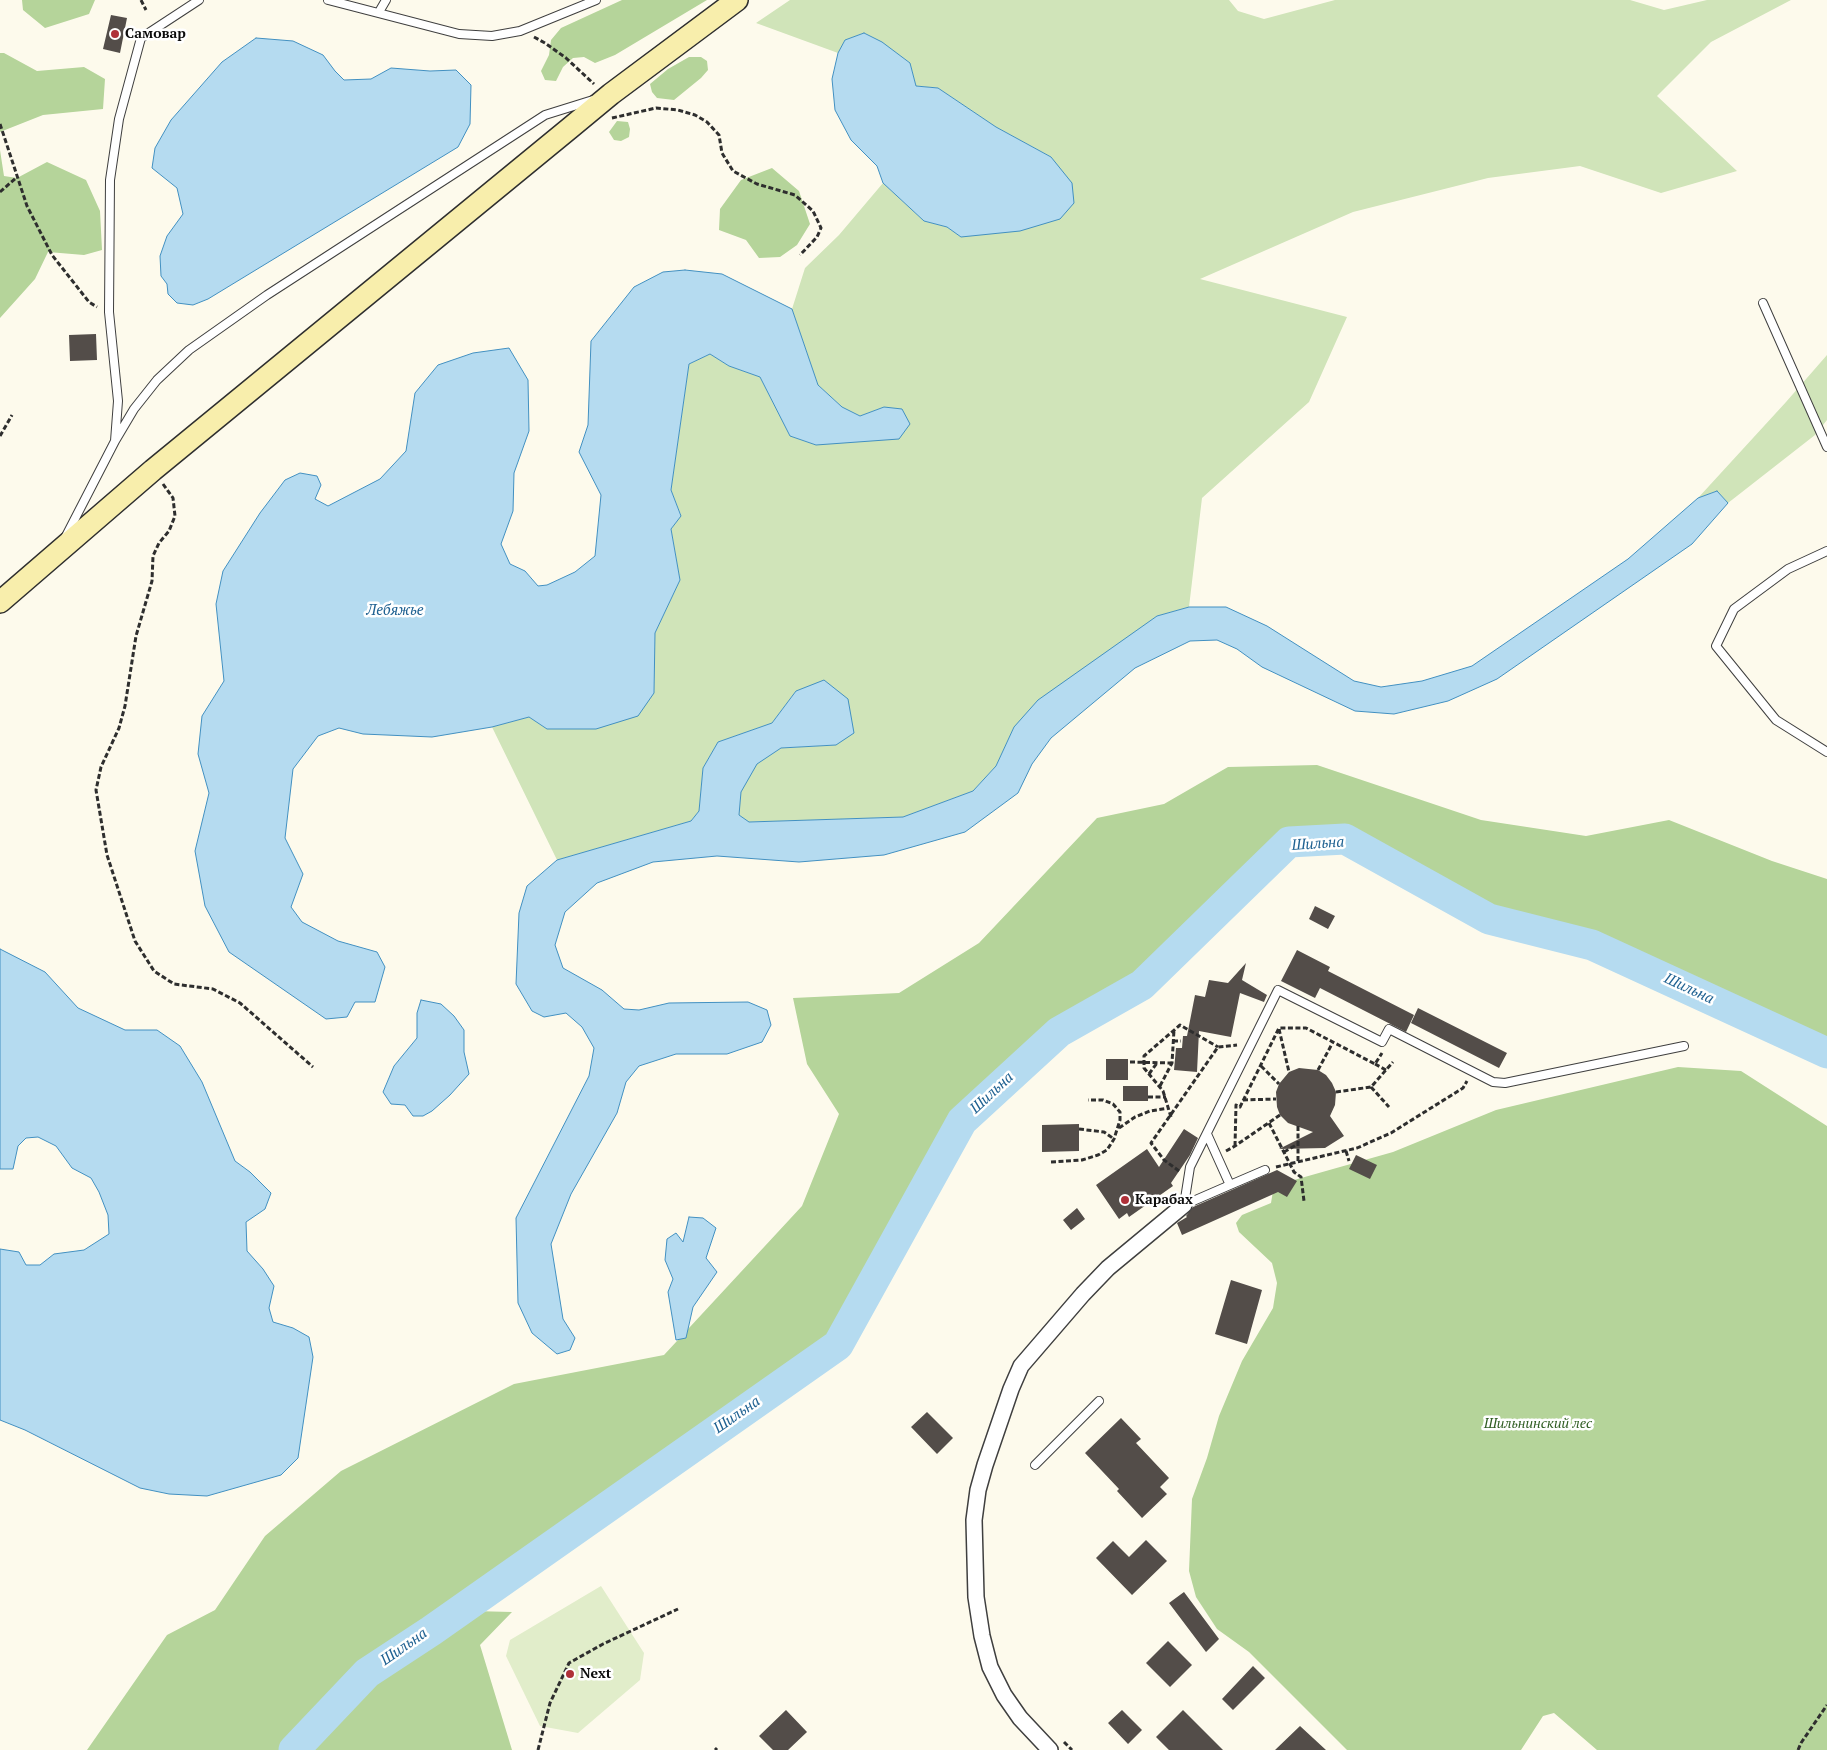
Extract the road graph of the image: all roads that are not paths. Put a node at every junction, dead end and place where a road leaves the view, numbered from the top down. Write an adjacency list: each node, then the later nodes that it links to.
1 (199, 0): 9 (lane)
2 (328, 0): 6 (lane)
3 (386, 0): 6 (lane)
4 (596, 0): 6 (lane)
5 (737, 0): 7 (street)
6 (379, 12)
7 (611, 94): 9 (lane); 11 (street)
8 (1763, 304): 10 (lane)
9 (115, 441): 11 (lane)
10 (1827, 447)
11 (58, 550): 13 (street)
12 (1827, 551): 14 (lane)
13 (0, 602)
14 (1827, 752)
15 (1684, 1046): 16 (lane)
16 (1207, 1134): 18 (lane); 19 (lane)
17 (1265, 1170): 18 (lane)
18 (1230, 1185): 19 (lane)
19 (1184, 1205): 22 (street)
20 (1098, 1401): 21 (lane)
21 (1035, 1465)
22 (1050, 1750)

